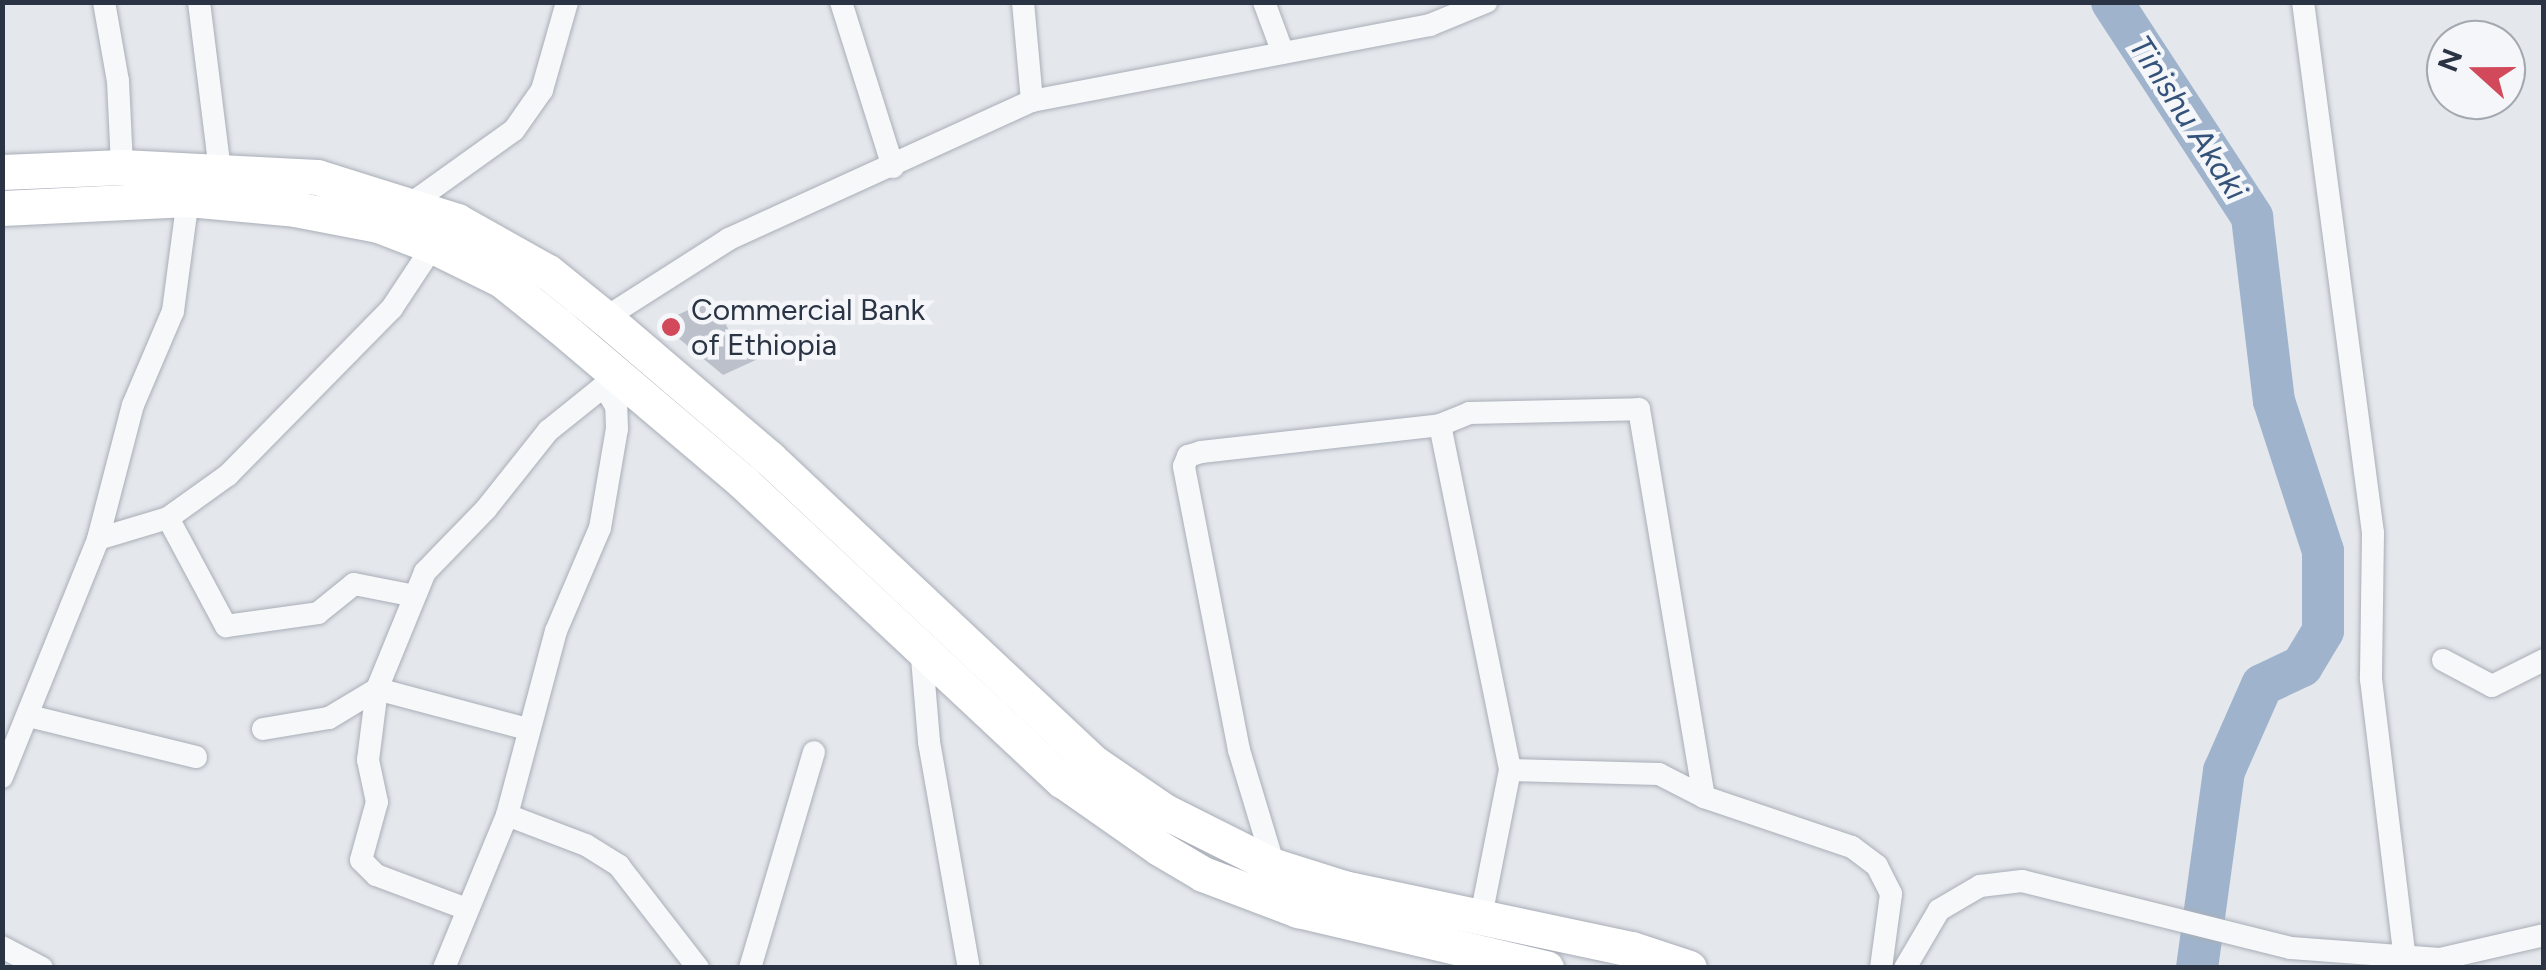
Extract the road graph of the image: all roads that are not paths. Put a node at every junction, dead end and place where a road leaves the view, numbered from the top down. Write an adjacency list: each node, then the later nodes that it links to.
1 (104, 2): 12 (street)
2 (199, 2): 14 (street)
3 (567, 2): 17 (street)
4 (841, 2): 13 (street)
5 (1023, 2): 11 (street)
6 (1264, 2): 10 (street)
7 (1486, 2): 9 (street)
8 (2303, 2): 45 (street)
9 (1426, 14): 10 (street)
10 (1283, 54): 11 (street)
11 (1032, 101): 13 (street)
12 (122, 167): 14 (main road); 15 (main road)
13 (893, 168): 20 (street)
14 (220, 170): 17 (main road)
15 (2, 172)
16 (188, 199): 18 (main road); 19 (main road); 24 (street)
17 (412, 203): 20 (main road)
18 (2, 208)
19 (433, 246): 21 (main road); 23 (street)
20 (604, 318): 26 (main road)
21 (609, 381): 25 (street); 27 (main road); 33 (street)
22 (1440, 426): 36 (street); 38 (street); 40 (street)
23 (168, 518): 24 (street); 25 (street)
24 (98, 539): 31 (street)
25 (410, 595): 30 (street)
26 (944, 621): 27 (street); 40 (main road)
27 (918, 650): 50 (street); 51 (main road)
28 (2443, 660): 29 (street)
29 (2544, 660)
30 (377, 688): 32 (street); 33 (street); 41 (street)
31 (29, 716): 35 (street); 37 (street)
32 (263, 729)
33 (527, 729): 39 (street)
34 (814, 752): 49 (street)
35 (196, 757)
36 (1510, 770): 38 (street); 42 (street)
37 (2, 777)
38 (1704, 797): 53 (street)
39 (506, 815): 41 (street); 48 (street)
40 (1274, 866): 42 (main road)
41 (464, 908): 47 (street)
42 (1482, 916): 52 (main road)
43 (2544, 935): 45 (street)
44 (2, 947): 46 (street)
45 (2406, 960): 54 (street)
46 (42, 968)
47 (444, 968)
48 (698, 968)
49 (750, 968)
50 (969, 968)
51 (1546, 968)
52 (1689, 968)
53 (1881, 968)
54 (1905, 968)

